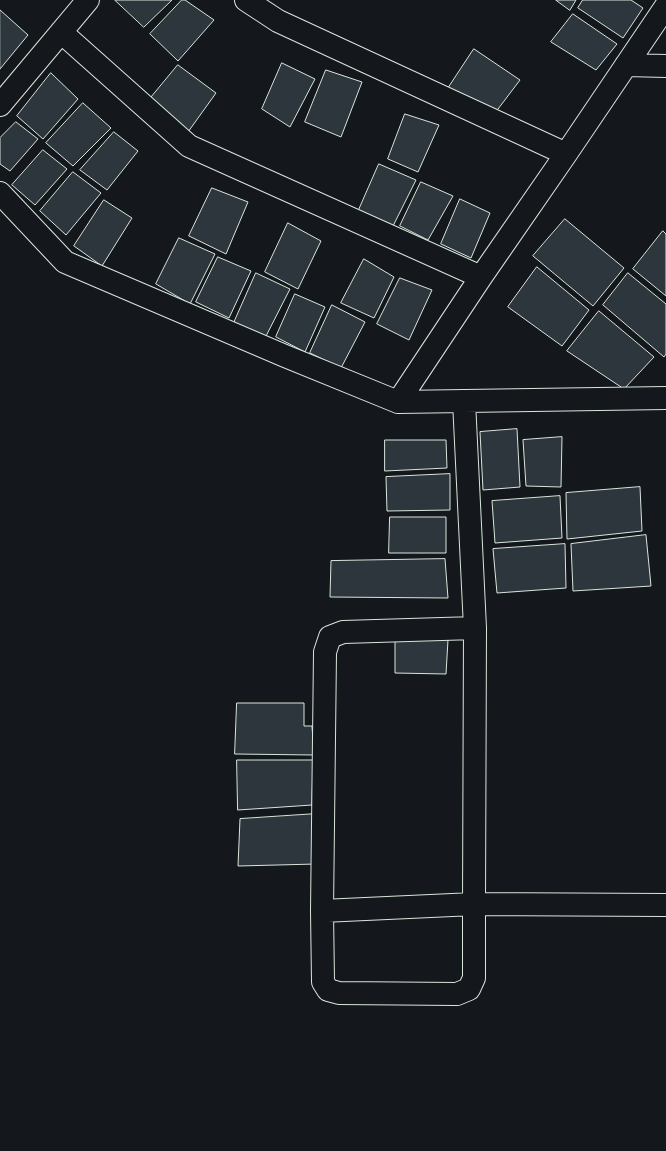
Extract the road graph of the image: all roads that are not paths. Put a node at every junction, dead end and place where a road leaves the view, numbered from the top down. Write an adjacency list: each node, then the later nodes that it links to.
1 (88, 0): 4 (street)
2 (246, 0): 8 (street)
3 (666, 6): 5 (street)
4 (61, 32): 7 (street); 10 (street)
5 (626, 65): 6 (street); 8 (street)
6 (666, 66)
7 (0, 105)
8 (566, 154): 10 (street)
9 (0, 193): 13 (street)
10 (481, 277): 13 (street)
11 (666, 398): 12 (street)
12 (464, 401): 13 (street); 14 (street)
13 (398, 402)
14 (475, 628): 15 (street); 17 (street)
15 (474, 904): 16 (street); 17 (street); 17 (street)
16 (666, 905)
17 (322, 911)

